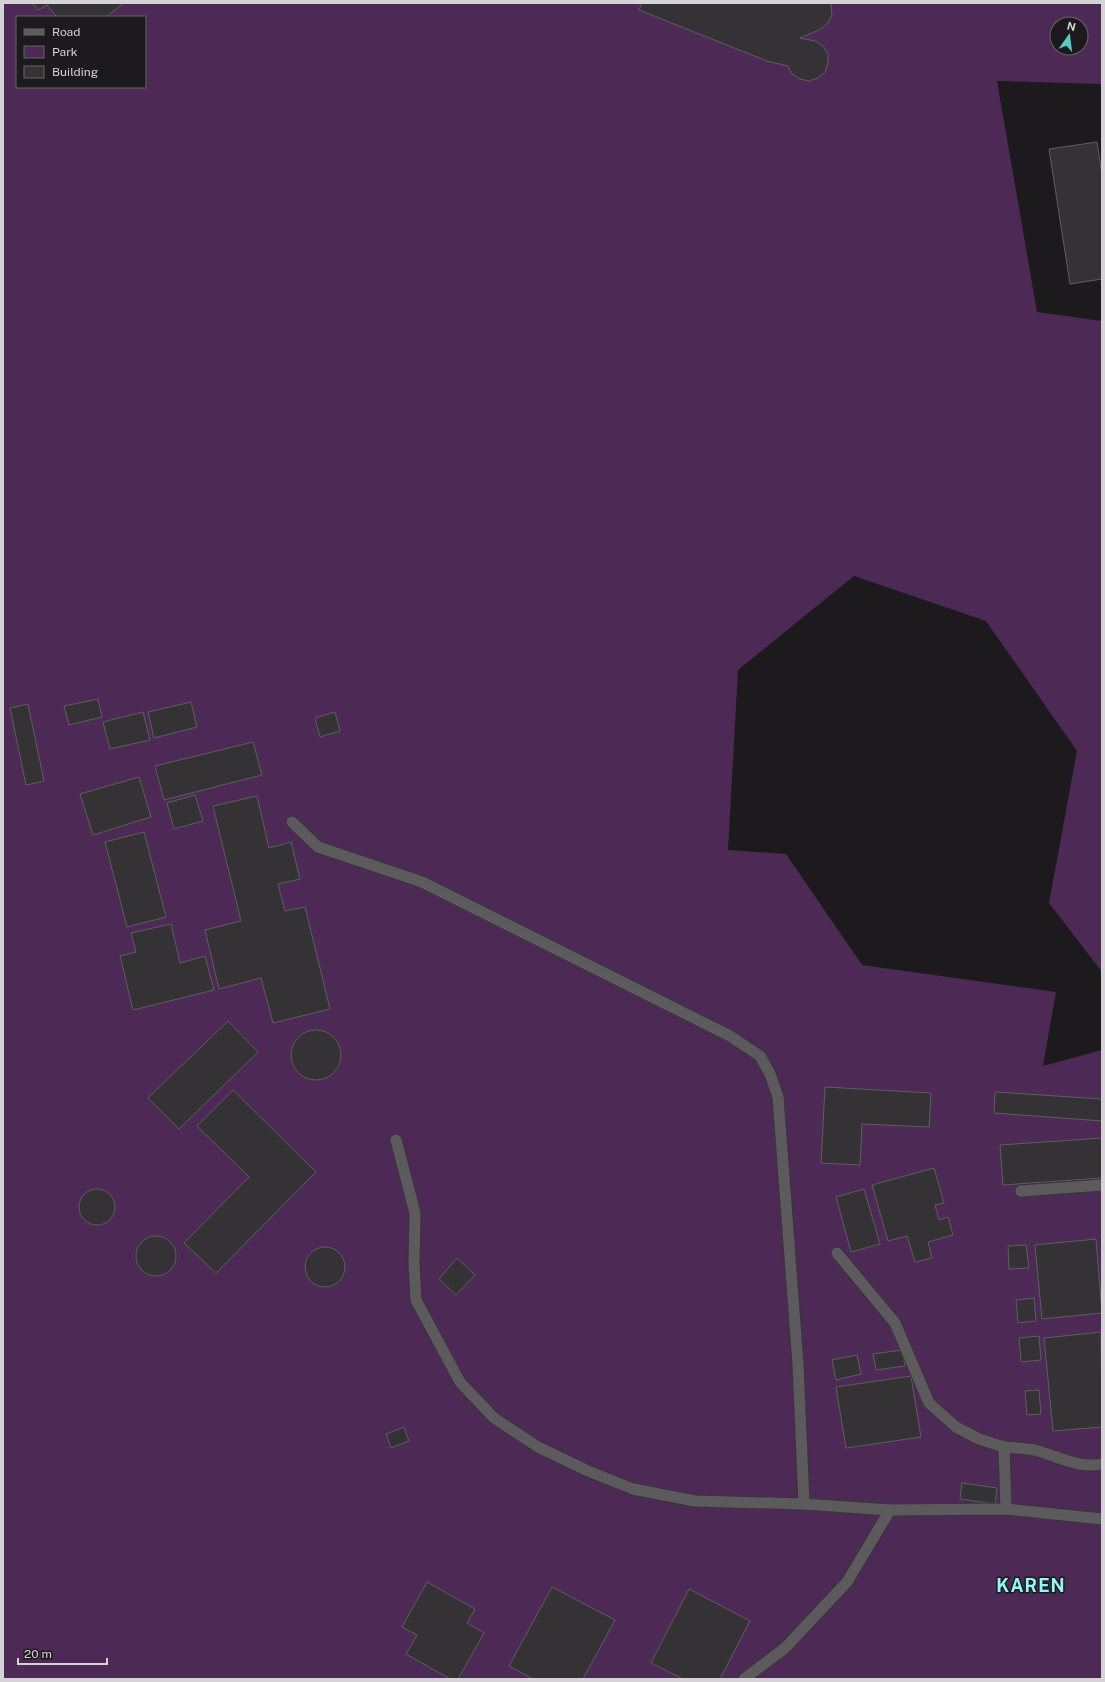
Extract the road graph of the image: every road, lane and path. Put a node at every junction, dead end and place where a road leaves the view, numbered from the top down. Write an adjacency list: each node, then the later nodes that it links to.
1 (292, 822): 8 (street)
2 (396, 1140): 8 (street)
3 (1102, 1185): 4 (street)
4 (1021, 1191)
5 (837, 1253): 6 (street)
6 (1004, 1447): 7 (street); 9 (street)
7 (1102, 1464)
8 (804, 1504): 10 (street)
9 (1006, 1509): 10 (street); 11 (street)
10 (890, 1510): 12 (street)
11 (1102, 1519)
12 (744, 1679)

